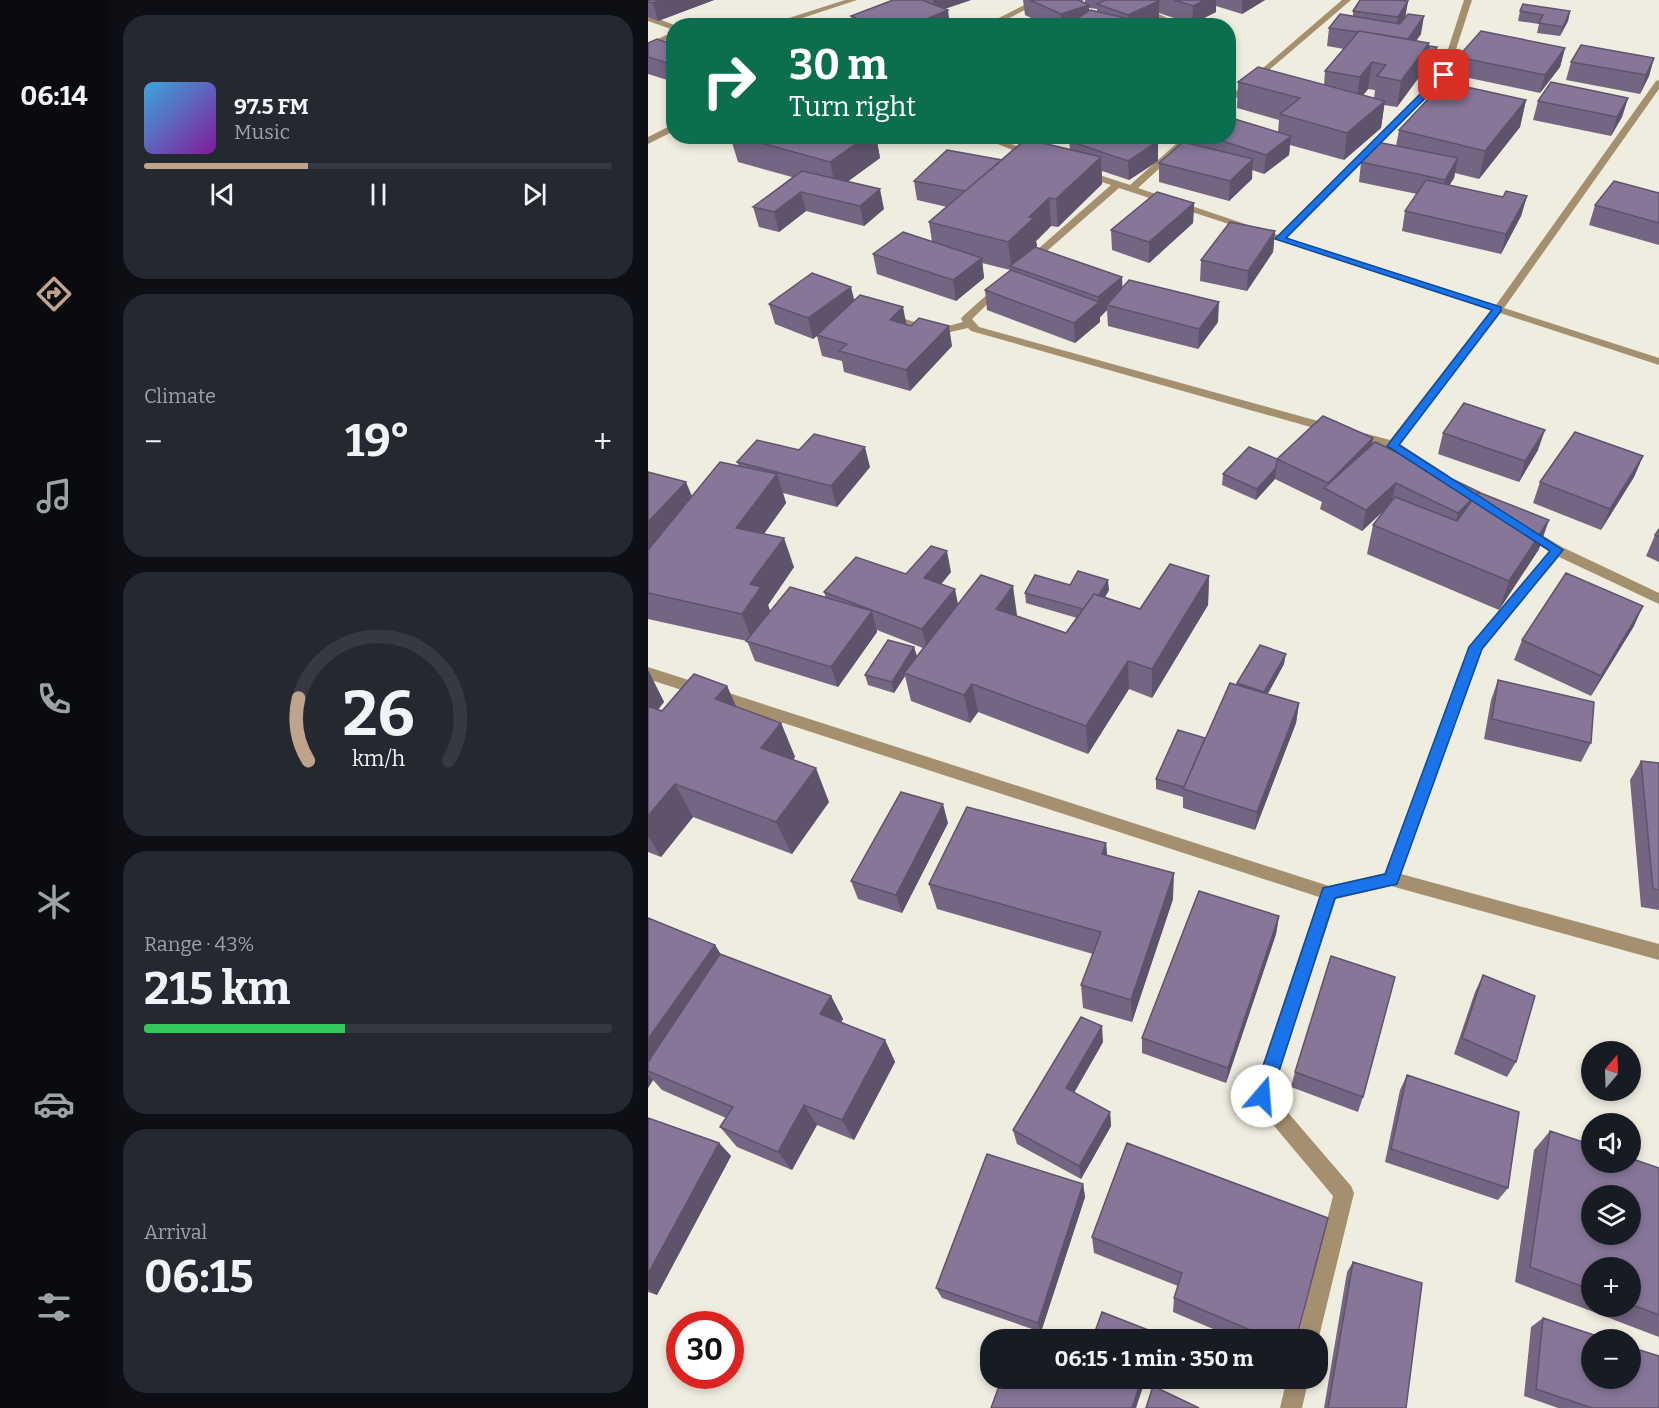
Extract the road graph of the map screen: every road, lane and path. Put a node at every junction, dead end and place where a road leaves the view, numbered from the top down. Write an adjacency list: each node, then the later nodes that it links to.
1 (853, 0): 7 (street)
2 (1040, 0): 8 (street)
3 (1124, 0): 9 (street)
4 (1347, 0): 14 (street)
5 (1468, 0): 22 (street)
6 (648, 18): 10 (street)
7 (794, 18)
8 (1003, 18)
9 (1166, 18)
10 (666, 24)
11 (666, 38): 12 (street)
12 (648, 46)
13 (1659, 83): 23 (street)
14 (1236, 97)
15 (666, 132): 16 (street)
16 (648, 141)
17 (1004, 144): 19 (street)
18 (1180, 144): 21 (street)
19 (1040, 157)
20 (1072, 169): 21 (street)
21 (1124, 187): 22 (street); 25 (street)
22 (1280, 239): 23 (street)
23 (1498, 309): 26 (street); 27 (street)
24 (879, 313): 25 (street)
25 (970, 324): 27 (street)
26 (1659, 362)
27 (1393, 446): 28 (street)
28 (1461, 489)
29 (1509, 519): 30 (street)
30 (1557, 550): 31 (street); 33 (street)
31 (1659, 599)
32 (648, 673): 34 (street)
33 (1391, 879): 34 (street); 35 (street)
34 (1329, 893): 36 (street)
35 (1659, 952)
36 (1311, 1329)
37 (1295, 1389): 38 (street)
38 (1291, 1408)

